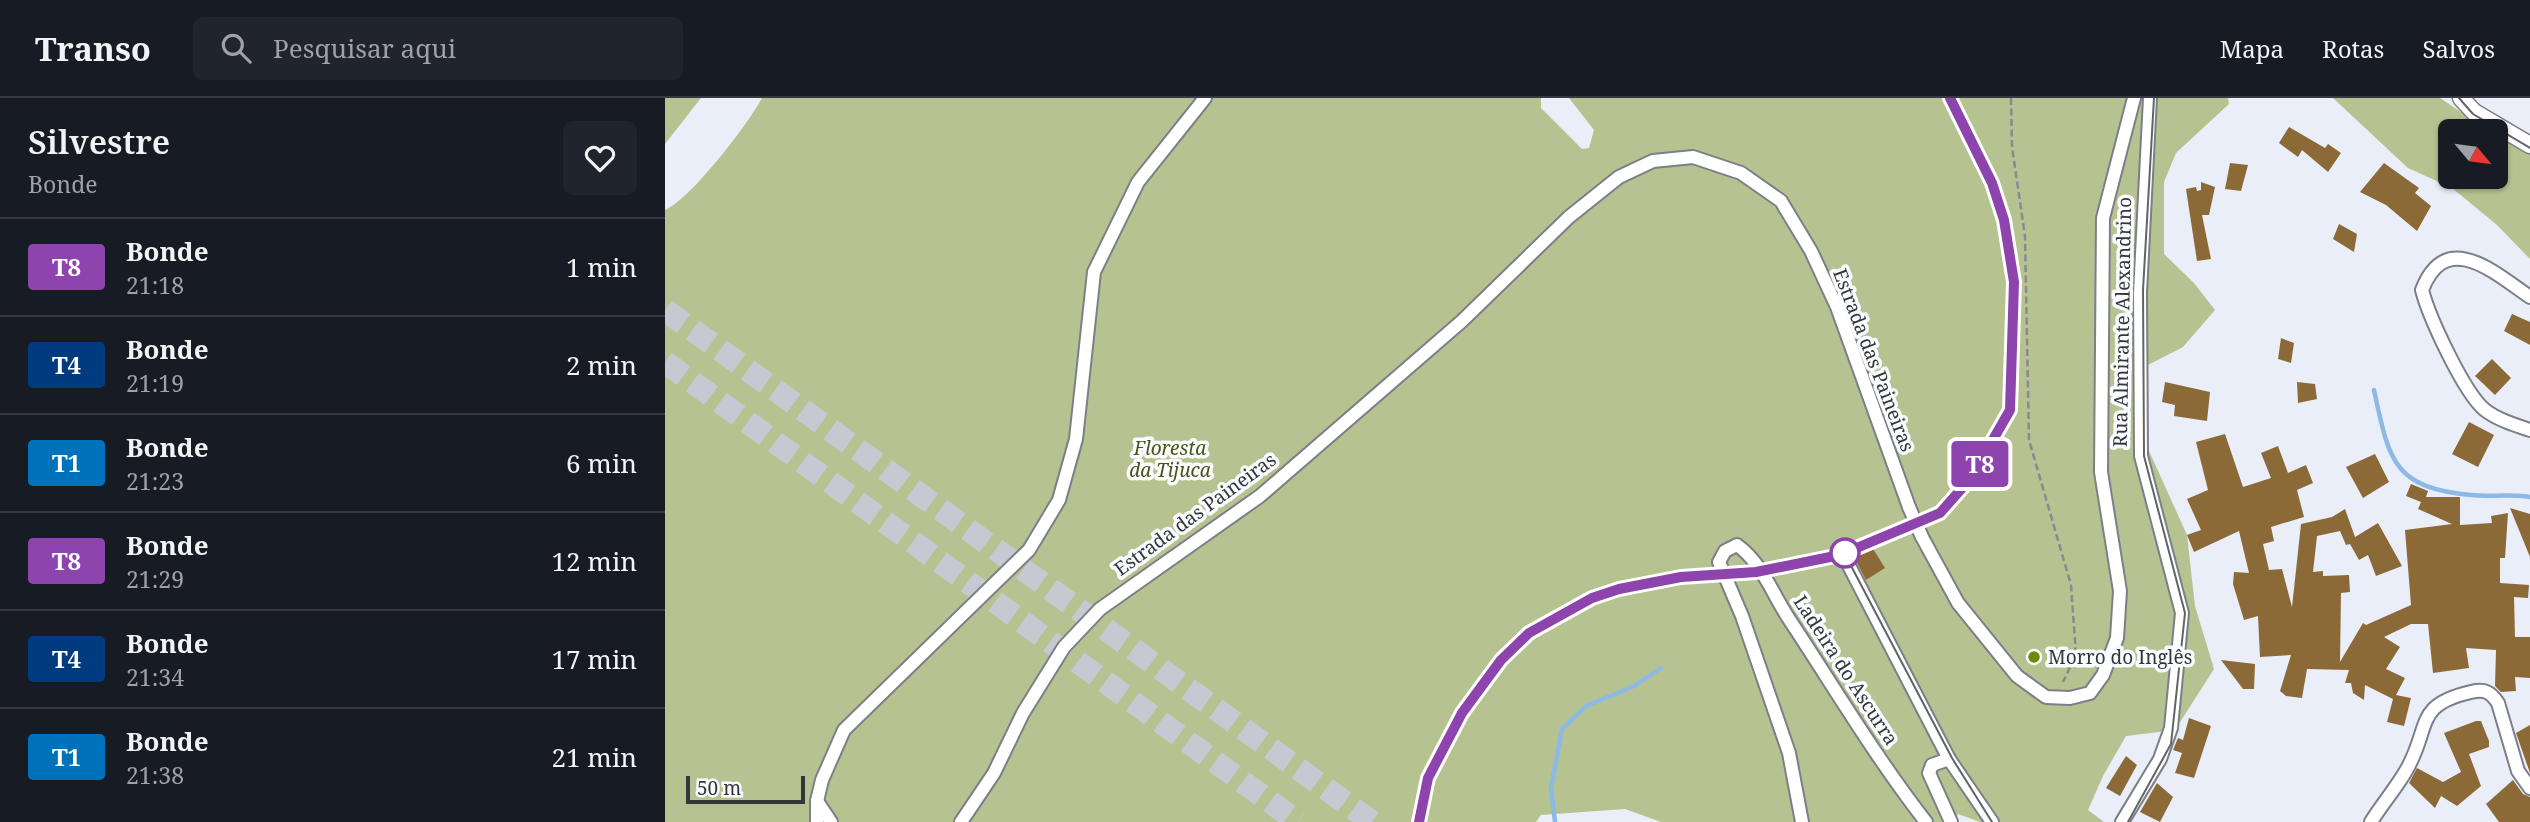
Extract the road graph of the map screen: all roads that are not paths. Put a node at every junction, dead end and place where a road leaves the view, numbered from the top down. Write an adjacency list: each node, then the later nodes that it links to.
1 (1205, 98): 11 (street)
2 (2134, 98): 14 (street, Estrada das Paineiras, bridge)
3 (2150, 98): 19 (street, Rua Almirante Alexandrino)
4 (2462, 98): 5 (street)
5 (2530, 145)
6 (2530, 297): 7 (street)
7 (2530, 430)
8 (1845, 558): 9 (street)
9 (1949, 759): 17 (street); 18 (street)
10 (2530, 788): 20 (street)
11 (817, 801): 12 (street); 13 (street)
12 (817, 822)
13 (831, 822)
14 (961, 822)
15 (1802, 822): 16 (street, Ladeira do Ascurra)
16 (1926, 822)
17 (1951, 822)
18 (1992, 822)
19 (2122, 822)
20 (2371, 822)

